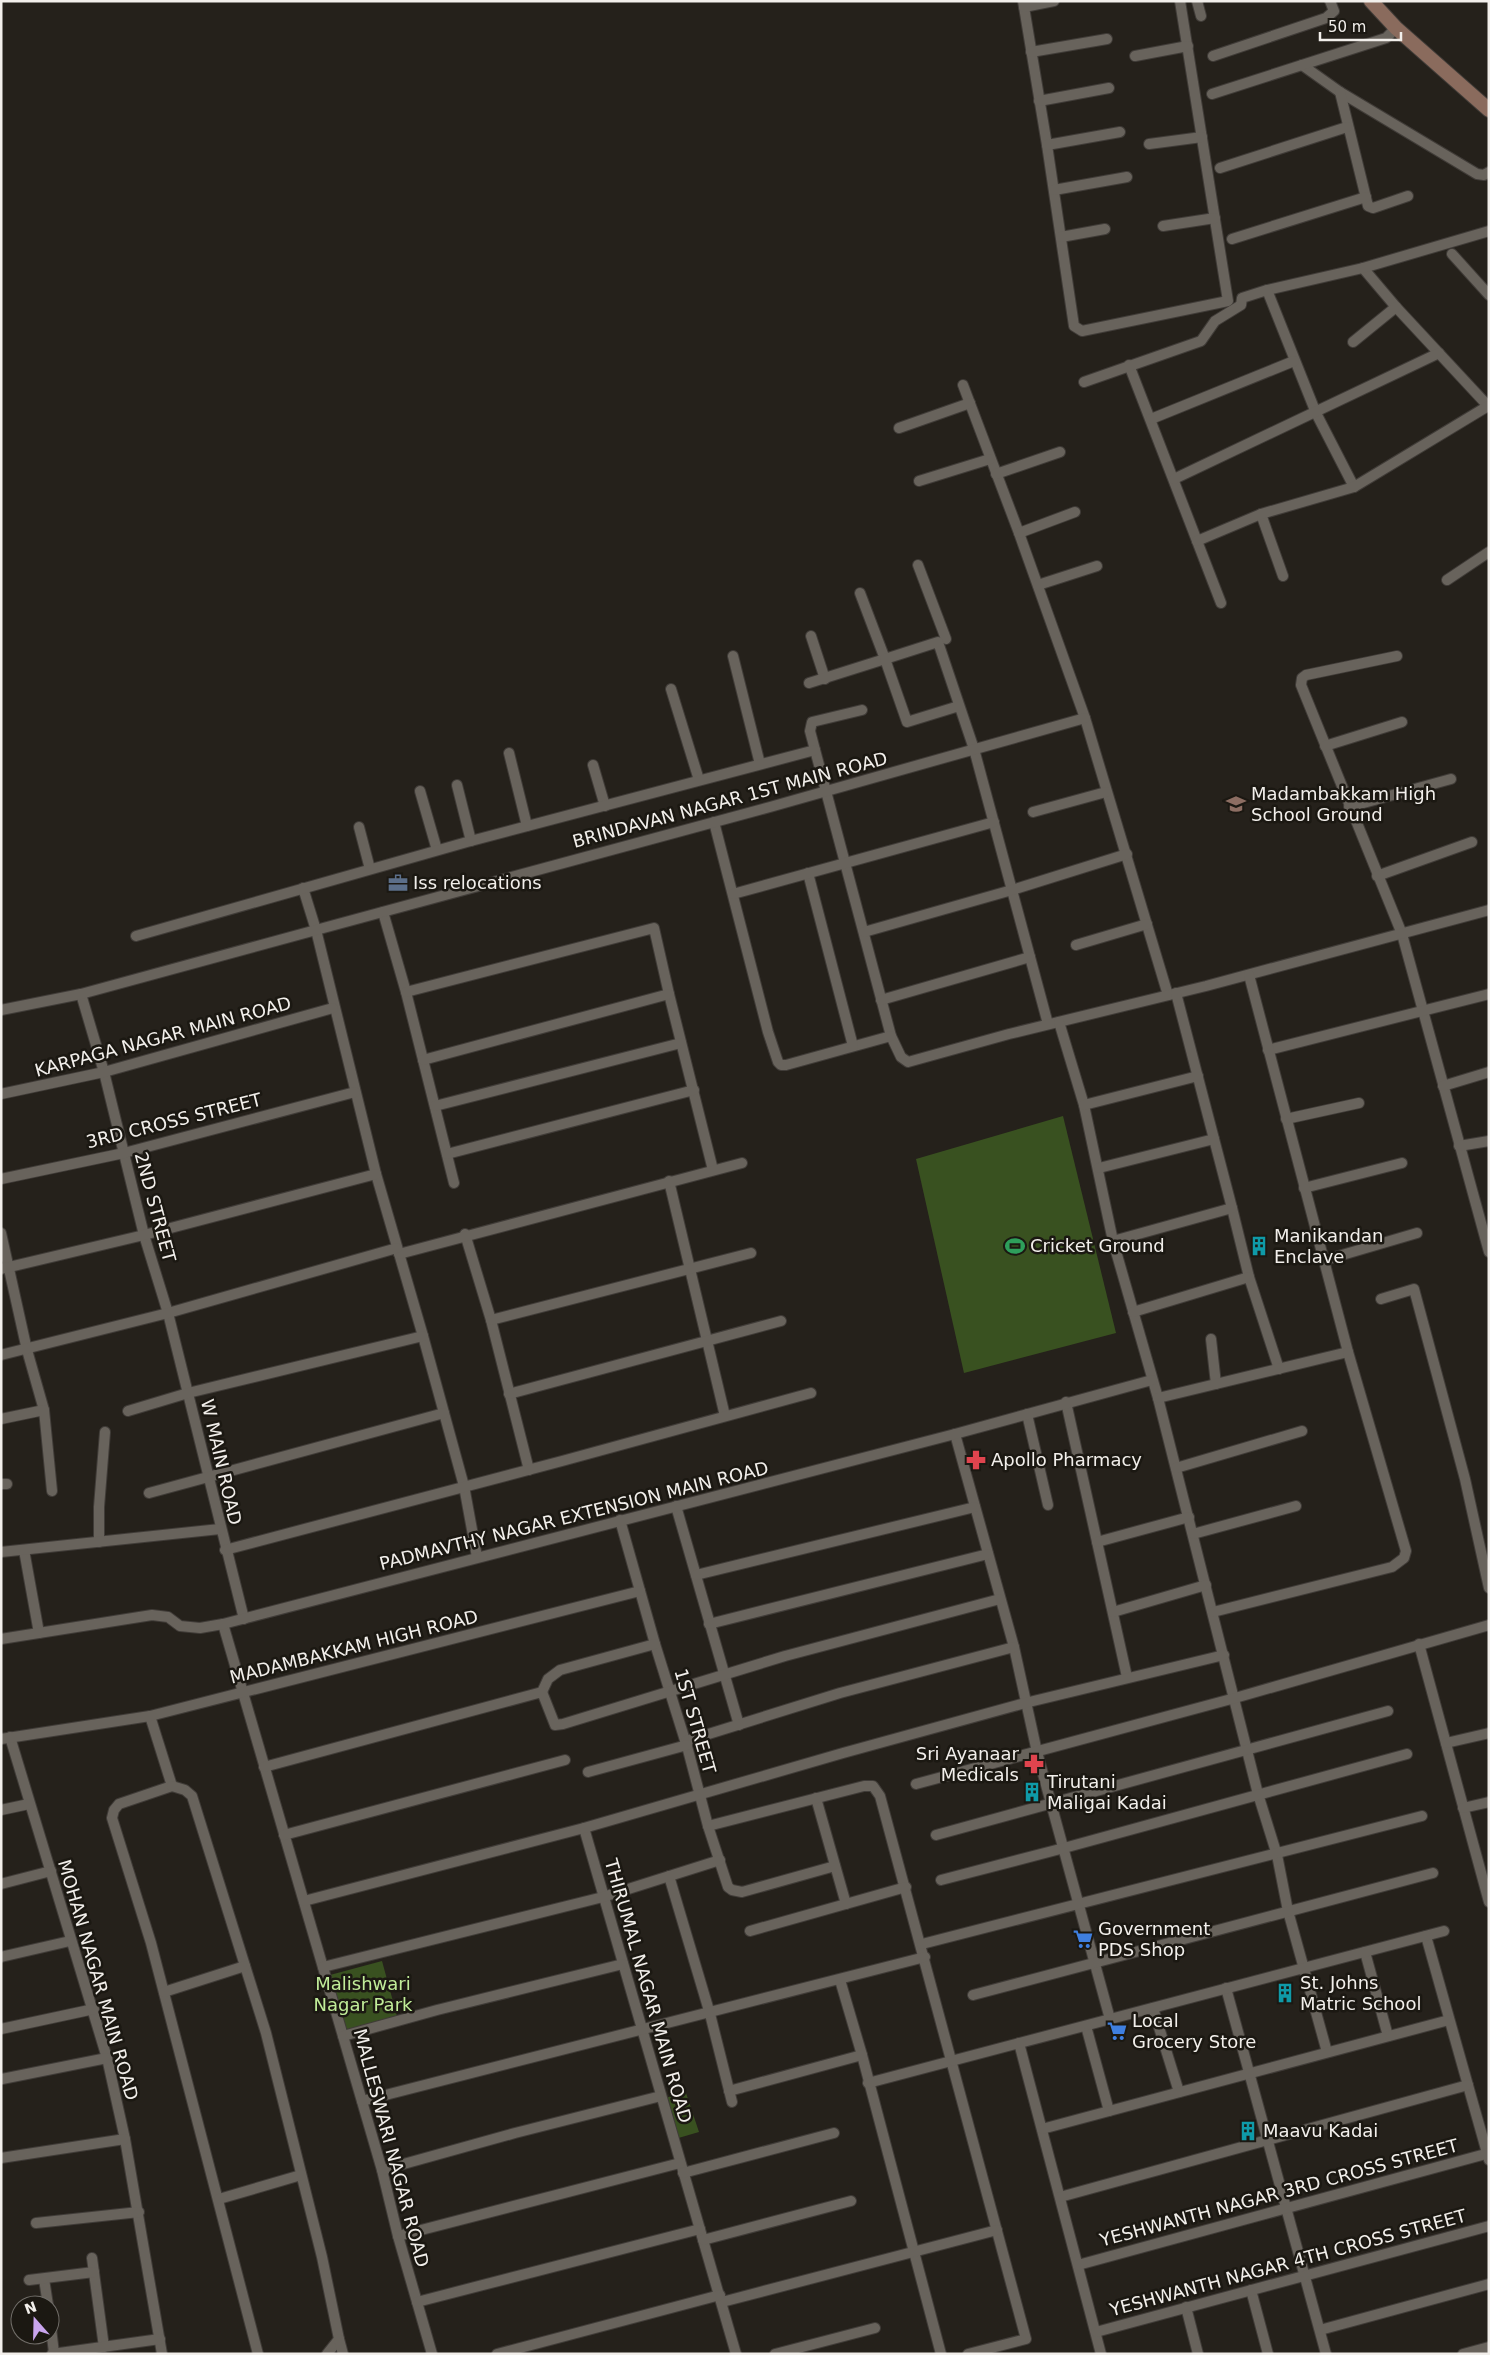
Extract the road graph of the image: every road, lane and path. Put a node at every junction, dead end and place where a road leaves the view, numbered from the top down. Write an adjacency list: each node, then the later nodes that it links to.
1 (1054, 1): 6 (street)
2 (1180, 1): 10 (street)
3 (1197, 1): 7 (street)
4 (1330, 1): 13 (street)
5 (1371, 1): 8 (street)
6 (1024, 4): 11 (street)
7 (1201, 16)
8 (1396, 28): 14 (street); 19 (street)
9 (1107, 39): 11 (street)
10 (1188, 46): 12 (street); 22 (street)
11 (1031, 52): 18 (street)
12 (1135, 56)
13 (1213, 56)
14 (1302, 65): 16 (street); 17 (street)
15 (1109, 88): 18 (street)
16 (1340, 92): 20 (street); 26 (street)
17 (1212, 94)
18 (1039, 101): 23 (street)
19 (1489, 110)
20 (1347, 127): 25 (street); 30 (street)
21 (1120, 132): 23 (street)
22 (1202, 137): 24 (street); 31 (street)
23 (1047, 144): 28 (street)
24 (1149, 144)
25 (1220, 168)
26 (1489, 172)
27 (1127, 177): 28 (street)
28 (1054, 190): 35 (street)
29 (1408, 196): 30 (street)
30 (1366, 197): 36 (street)
31 (1215, 218): 32 (street); 35 (street)
32 (1163, 226)
33 (1105, 229): 35 (street)
34 (1489, 231): 38 (street)
35 (1061, 237)
36 (1232, 239)
37 (1452, 254): 40 (street)
38 (1363, 268): 39 (street); 41 (street)
39 (1267, 290): 44 (street); 45 (street)
40 (1488, 292)
41 (1396, 307): 42 (street); 43 (street)
42 (1353, 342)
43 (1439, 353): 49 (street); 50 (street)
44 (1294, 361): 50 (street); 51 (street)
45 (1130, 365): 46 (street); 51 (street)
46 (1084, 382)
47 (963, 385): 48 (street)
48 (970, 403): 52 (street); 54 (street)
49 (1488, 407): 58 (street)
50 (1316, 413): 56 (street); 58 (street)
51 (1151, 419): 56 (street)
52 (900, 428)
53 (1060, 452): 55 (street)
54 (990, 459): 55 (street); 57 (street)
55 (996, 474): 61 (street)
56 (1174, 479): 62 (street)
57 (918, 481)
58 (1354, 487): 60 (street)
59 (1076, 512): 61 (street)
60 (1261, 514): 62 (street); 66 (street)
61 (1019, 533): 68 (street)
62 (1197, 541): 70 (street)
63 (1489, 552): 67 (street)
64 (918, 565): 72 (street)
65 (1097, 566): 68 (street)
66 (1284, 576)
67 (1447, 580)
68 (1038, 585): 81 (street)
69 (860, 593): 75 (street)
70 (1221, 603)
71 (811, 636): 76 (street)
72 (946, 639): 75 (street); 79 (street)
73 (733, 656): 87 (street)
74 (1397, 656): 83 (street)
75 (886, 659): 76 (street); 79 (street)
76 (825, 678): 77 (street)
77 (809, 683)
78 (671, 689): 90 (street)
79 (959, 706): 84 (street)
80 (862, 710): 85 (street)
81 (1084, 718): 84 (street, BRINDAVAN NAGAR 1ST MAIN ROAD); 94 (street)
82 (1402, 722): 83 (street)
83 (1325, 746): 96 (street)
84 (974, 749): 93 (street, BRINDAVAN NAGAR 1ST MAIN ROAD); 99 (street)
85 (815, 750): 87 (street); 93 (street)
86 (509, 753): 100 (street)
87 (760, 764): 90 (street)
88 (592, 765): 95 (street)
89 (1451, 779): 96 (street)
90 (699, 780): 95 (street)
91 (458, 784): 102 (street)
92 (420, 791): 104 (street)
93 (826, 791): 98 (street, BRINDAVAN NAGAR 1ST MAIN ROAD); 106 (street)
94 (1106, 792): 97 (street); 105 (street)
95 (605, 806): 100 (street)
96 (1350, 807): 109 (street)
97 (1033, 812)
98 (714, 822): 112 (street); 114 (street, BRINDAVAN NAGAR 1ST MAIN ROAD)
99 (994, 822): 106 (street); 111 (street)
100 (527, 826): 102 (street)
101 (359, 827): 107 (street)
102 (472, 841): 104 (street)
103 (1472, 842): 109 (street)
104 (437, 850): 107 (street)
105 (1127, 854): 111 (street); 115 (street)
106 (845, 862): 108 (street); 117 (street)
107 (370, 869): 110 (street)
108 (808, 873): 112 (street); 136 (street)
109 (1377, 876): 118 (street)
110 (303, 888): 116 (street); 119 (street)
111 (1012, 890): 117 (street); 121 (street)
112 (733, 894): 136 (street)
113 (1489, 910): 118 (street)
114 (383, 912): 116 (street, BRINDAVAN NAGAR 1ST MAIN ROAD); 123 (street)
115 (1147, 924): 120 (street); 126 (street)
116 (316, 930): 124 (street, BRINDAVAN NAGAR 1ST MAIN ROAD); 129 (street)
117 (864, 932): 128 (street)
118 (1402, 934): 122 (street); 131 (street)
119 (136, 936)
120 (1076, 945)
121 (1030, 957): 128 (street); 133 (street)
122 (1249, 975): 126 (street); 137 (street)
123 (406, 992): 125 (street); 138 (street)
124 (81, 994): 130 (street, BRINDAVAN NAGAR 1ST MAIN ROAD); 139 (street, 2ND STREET)
125 (668, 994): 135 (street); 138 (street)
126 (1172, 994): 132 (street); 141 (street)
127 (1489, 994): 131 (street)
128 (882, 1000): 134 (street)
129 (333, 1008): 139 (street, KARPAGA NAGAR MAIN ROAD); 144 (street)
130 (1, 1010)
131 (1421, 1011): 137 (street); 142 (street)
132 (1060, 1022): 133 (street); 147 (street)
133 (1048, 1024): 134 (street)
134 (891, 1036): 136 (street)
135 (681, 1043): 143 (street); 148 (street)
136 (853, 1046)
137 (1268, 1050): 149 (street)
138 (423, 1060): 148 (street)
139 (104, 1072): 145 (street, KARPAGA NAGAR MAIN ROAD); 153 (street, 2ND STREET)
140 (1489, 1072): 142 (street)
141 (1198, 1076): 147 (street); 150 (street)
142 (1442, 1086): 152 (street)
143 (694, 1090): 154 (street); 158 (street)
144 (355, 1092): 153 (street, 3RD CROSS STREET); 159 (street)
145 (1, 1094)
146 (1359, 1103): 149 (street)
147 (1084, 1105): 157 (street)
148 (435, 1106): 154 (street)
149 (1286, 1118): 163 (street)
150 (1214, 1140): 157 (street); 164 (street)
151 (1489, 1141): 152 (street)
152 (1459, 1146): 165 (street)
153 (124, 1153): 160 (street, 3RD CROSS STREET); 169 (street, 2ND STREET)
154 (447, 1154): 162 (street)
155 (742, 1162): 158 (street)
156 (1402, 1163): 163 (street)
157 (1099, 1168): 170 (street)
158 (714, 1170): 161 (street)
159 (376, 1174): 169 (street); 171 (street)
160 (1, 1179)
161 (669, 1181): 168 (street); 176 (street)
162 (454, 1182)
163 (1304, 1188): 174 (street)
164 (1232, 1208): 170 (street); 177 (street)
165 (1484, 1217): 172 (street)
166 (1, 1233): 175 (street)
167 (1417, 1233): 174 (street)
168 (466, 1234): 171 (street); 181 (street)
169 (144, 1235): 175 (street); 180 (street, 2ND STREET)
170 (1113, 1241): 179 (street)
171 (398, 1251): 180 (street); 183 (street)
172 (1489, 1252)
173 (751, 1253): 176 (street)
174 (1324, 1260): 187 (street)
175 (6, 1268): 186 (street)
176 (690, 1269): 181 (street); 185 (street)
177 (1249, 1277): 179 (street); 189 (street)
178 (1381, 1299): 229 (street)
179 (1133, 1312): 190 (street)
180 (168, 1313): 186 (street); 192 (street, W MAIN ROAD)
181 (491, 1320): 194 (street)
182 (781, 1321): 185 (street)
183 (423, 1336): 192 (street); 199 (street)
184 (1211, 1339): 191 (street)
185 (707, 1340): 194 (street); 201 (street)
186 (27, 1350): 188 (street); 197 (street)
187 (1348, 1352): 189 (street); 233 (street)
188 (1, 1356)
189 (1278, 1369): 191 (street)
190 (1152, 1380): 195 (street); 196 (street, PADMAVTHY NAGAR EXTENSION MAIN ROAD)
191 (1216, 1384): 195 (street)
192 (188, 1393): 198 (street); 208 (street, W MAIN ROAD)
193 (811, 1393): 201 (street)
194 (510, 1394): 207 (street)
195 (1158, 1398): 206 (street)
196 (1066, 1402): 200 (street, PADMAVTHY NAGAR EXTENSION MAIN ROAD); 221 (street)
197 (44, 1410): 202 (street); 210 (street)
198 (128, 1411)
199 (444, 1412): 208 (street); 209 (street)
200 (1027, 1414): 205 (street, PADMAVTHY NAGAR EXTENSION MAIN ROAD); 212 (street)
201 (725, 1416): 207 (street)
202 (1, 1419)
203 (1302, 1431): 206 (street)
204 (105, 1432): 220 (street)
205 (955, 1434): 213 (street, PADMAVTHY NAGAR EXTENSION MAIN ROAD); 215 (street)
206 (1176, 1468): 216 (street)
207 (529, 1470): 209 (street)
208 (208, 1476): 211 (street); 218 (street, W MAIN ROAD)
209 (464, 1486): 223 (street); 226 (street)
210 (52, 1491)
211 (149, 1493)
212 (1048, 1505)
213 (676, 1506): 217 (street, PADMAVTHY NAGAR EXTENSION MAIN ROAD); 227 (street)
214 (1296, 1506): 219 (street)
215 (975, 1507): 225 (street); 227 (street)
216 (1189, 1517): 219 (street); 221 (street)
217 (620, 1520): 226 (street, PADMAVTHY NAGAR EXTENSION MAIN ROAD); 230 (street)
218 (220, 1529): 220 (street); 223 (street, W MAIN ROAD)
219 (1193, 1534): 228 (street)
220 (99, 1542): 222 (street)
221 (1097, 1542): 232 (street)
222 (24, 1550): 224 (street); 238 (street)
223 (225, 1550): 234 (street, W MAIN ROAD)
224 (1, 1552)
225 (988, 1554): 231 (street); 236 (street)
226 (477, 1556): 234 (street, PADMAVTHY NAGAR EXTENSION MAIN ROAD)
227 (696, 1575): 236 (street)
228 (1206, 1585): 232 (street); 233 (street)
229 (1489, 1588)
230 (640, 1591): 240 (street, 1ST STREET); 246 (street, MADAMBAKKAM HIGH ROAD)
231 (1000, 1599): 242 (street); 244 (street)
232 (1112, 1612): 245 (street)
233 (1213, 1612): 243 (street)
234 (244, 1619): 235 (street, PADMAVTHY NAGAR EXTENSION MAIN ROAD)
235 (222, 1624): 238 (street, PADMAVTHY NAGAR EXTENSION MAIN ROAD); 246 (street, MALLESWARI NAGAR ROAD)
236 (710, 1624): 244 (street)
237 (1489, 1625): 241 (street)
238 (39, 1633): 239 (street, PADMAVTHY NAGAR EXTENSION MAIN ROAD)
239 (1, 1639)
240 (655, 1644): 247 (street); 248 (street, 1ST STREET)
241 (1419, 1644): 249 (street); 257 (street)
242 (1014, 1647): 250 (street); 253 (street)
243 (1224, 1654): 245 (street); 249 (street)
244 (724, 1675): 248 (street); 253 (street)
245 (1127, 1677): 250 (street)
246 (241, 1692): 252 (street, MADAMBAKKAM HIGH ROAD); 262 (street, MALLESWARI NAGAR ROAD)
247 (542, 1692): 248 (street); 262 (street)
248 (670, 1692): 256 (street, 1ST STREET)
249 (1235, 1698): 258 (street); 259 (street)
250 (1026, 1703): 259 (street); 266 (street)
251 (1388, 1711): 258 (street)
252 (150, 1716): 255 (street, MADAMBAKKAM HIGH ROAD); 265 (street)
253 (740, 1725): 256 (street)
254 (1489, 1733): 257 (street)
255 (6, 1738): 271 (street, MOHAN NAGAR MAIN ROAD)
256 (686, 1743): 263 (street); 266 (street, 1ST STREET)
257 (1446, 1744): 272 (street)
258 (1247, 1749): 267 (street); 269 (street)
259 (1037, 1752): 264 (street); 269 (street)
260 (1407, 1754): 267 (street)
261 (565, 1760): 277 (street)
262 (264, 1767): 277 (street, MALLESWARI NAGAR ROAD)
263 (588, 1772)
264 (916, 1784)
265 (172, 1786): 306 (street); 311 (street)
266 (699, 1794): 275 (street, 1ST STREET); 276 (street)
267 (1258, 1794): 279 (street); 280 (street)
268 (816, 1798): 275 (street); 282 (street); 289 (street)
269 (1051, 1802): 278 (street); 279 (street)
270 (1489, 1802): 272 (street)
271 (29, 1804): 273 (street); 283 (street, MOHAN NAGAR MAIN ROAD)
272 (1463, 1808): 284 (street)
273 (1, 1810)
274 (1422, 1816): 280 (street)
275 (708, 1826): 281 (street, 1ST STREET)
276 (584, 1828): 290 (street, THIRUMAL NAGAR MAIN ROAD); 291 (street)
277 (284, 1835): 291 (street, MALLESWARI NAGAR ROAD)
278 (936, 1835)
279 (1064, 1848): 287 (street); 294 (street)
280 (1277, 1855): 294 (street); 295 (street)
281 (720, 1860): 282 (street, 1ST STREET); 286 (street)
282 (835, 1866): 293 (street)
283 (51, 1871): 288 (street); 299 (street, MOHAN NAGAR MAIN ROAD)
284 (1484, 1871): 292 (street)
285 (1433, 1873): 295 (street)
286 (669, 1876): 290 (street); 315 (street)
287 (941, 1880)
288 (1, 1884)
289 (906, 1887): 293 (street); 300 (street)
290 (604, 1897): 305 (street, THIRUMAL NAGAR MAIN ROAD); 307 (street)
291 (304, 1901): 307 (street, MALLESWARI NAGAR ROAD)
292 (1489, 1902)
293 (846, 1904): 296 (street)
294 (1079, 1905): 300 (street); 304 (street)
295 (1288, 1911): 304 (street); 308 (street)
296 (750, 1931)
297 (1444, 1931): 298 (street)
298 (1426, 1936): 301 (street); 317 (street)
299 (70, 1941): 302 (street); 314 (street, MOHAN NAGAR MAIN ROAD)
300 (922, 1944): 303 (street)
301 (1365, 1952): 308 (street); 322 (street)
302 (1, 1957)
303 (925, 1957): 309 (street); 327 (street)
304 (1095, 1962): 312 (street); 316 (street)
305 (623, 1964): 320 (street, THIRUMAL NAGAR MAIN ROAD); 321 (street)
306 (245, 1966): 311 (street); 346 (street)
307 (323, 1967): 321 (street, MALLESWARI NAGAR ROAD)
308 (1304, 1968): 310 (street); 324 (street)
309 (840, 1980): 315 (street); 325 (street)
310 (1226, 1988): 313 (street); 328 (street)
311 (164, 1992): 348 (street)
312 (973, 1995)
313 (1153, 2008): 316 (street); 333 (street)
314 (94, 2009): 319 (street); 326 (street, MOHAN NAGAR MAIN ROAD)
315 (710, 2014): 320 (street); 332 (street)
316 (1110, 2019): 318 (street)
317 (1449, 2020): 322 (street); 331 (street)
318 (1086, 2026): 323 (street); 337 (street)
319 (1, 2029)
320 (642, 2031): 334 (street, THIRUMAL NAGAR MAIN ROAD); 335 (street)
321 (344, 2036): 335 (street, MALLESWARI NAGAR ROAD)
322 (1388, 2036): 324 (street)
323 (1019, 2043): 327 (street); 338 (street)
324 (1327, 2052): 328 (street)
325 (862, 2055): 330 (street); 332 (street)
326 (106, 2058): 329 (street); 340 (street, MOHAN NAGAR MAIN ROAD)
327 (951, 2061): 330 (street); 354 (street)
328 (1250, 2073): 333 (street); 341 (street)
329 (2, 2080)
330 (868, 2083): 357 (street)
331 (1468, 2085): 341 (street); 342 (street)
332 (729, 2091): 336 (street)
333 (1179, 2092): 337 (street)
334 (661, 2096): 344 (street, THIRUMAL NAGAR MAIN ROAD); 345 (street)
335 (362, 2101): 345 (street, MALLESWARI NAGAR ROAD)
336 (732, 2102)
337 (1109, 2111): 338 (street)
338 (1042, 2129): 347 (street)
339 (834, 2133): 344 (street)
340 (125, 2139): 343 (street); 351 (street, MOHAN NAGAR MAIN ROAD)
341 (1268, 2140): 347 (street); 350 (street)
342 (1488, 2155): 350 (street, YESHWANTH NAGAR 3RD CROSS STREET)
343 (1, 2158)
344 (681, 2168): 355 (street, THIRUMAL NAGAR MAIN ROAD); 356 (street)
345 (382, 2170): 356 (street, MALLESWARI NAGAR ROAD)
346 (301, 2175): 348 (street); 374 (street)
347 (1060, 2196): 359 (street)
348 (219, 2199): 379 (street)
349 (851, 2201): 355 (street)
350 (1287, 2208): 359 (street, YESHWANTH NAGAR 3RD CROSS STREET); 361 (street)
351 (139, 2212): 352 (street); 373 (street, MOHAN NAGAR MAIN ROAD)
352 (36, 2223)
353 (1489, 2226): 361 (street, YESHWANTH NAGAR 4TH CROSS STREET)
354 (997, 2230): 357 (street); 387 (street)
355 (701, 2235): 367 (street, THIRUMAL NAGAR MAIN ROAD); 368 (street)
356 (398, 2236): 368 (street, MALLESWARI NAGAR ROAD)
357 (913, 2252): 367 (street); 386 (street)
358 (92, 2258): 360 (street)
359 (1078, 2265): 372 (street)
360 (94, 2272): 362 (street); 375 (street)
361 (1305, 2275): 365 (street, YESHWANTH NAGAR 4TH CROSS STREET); 371 (street)
362 (44, 2279): 363 (street); 366 (street)
363 (29, 2280)
364 (1489, 2284): 371 (street)
365 (1251, 2290): 369 (street, YESHWANTH NAGAR 4TH CROSS STREET); 390 (street)
366 (46, 2295)
367 (721, 2299): 383 (street); 384 (street, THIRUMAL NAGAR MAIN ROAD)
368 (417, 2302): 382 (street, MALLESWARI NAGAR ROAD)
369 (1186, 2307): 372 (street, YESHWANTH NAGAR 4TH CROSS STREET); 389 (street)
370 (875, 2328): 385 (street)
371 (1320, 2330): 391 (street)
372 (1096, 2332): 388 (street)
373 (160, 2339): 375 (street); 378 (street, MOHAN NAGAR MAIN ROAD)
374 (339, 2339): 380 (street); 381 (street)
375 (104, 2347): 377 (street)
376 (1489, 2347): 392 (street)
377 (53, 2354)
378 (162, 2354)
379 (258, 2354)
380 (327, 2354)
381 (343, 2354)
382 (432, 2354)
383 (497, 2354)
384 (736, 2354)
385 (775, 2354)
386 (941, 2354)
387 (968, 2354)
388 (1102, 2354)
389 (1198, 2354)
390 (1268, 2354)
391 (1326, 2354)
392 (1463, 2354)

